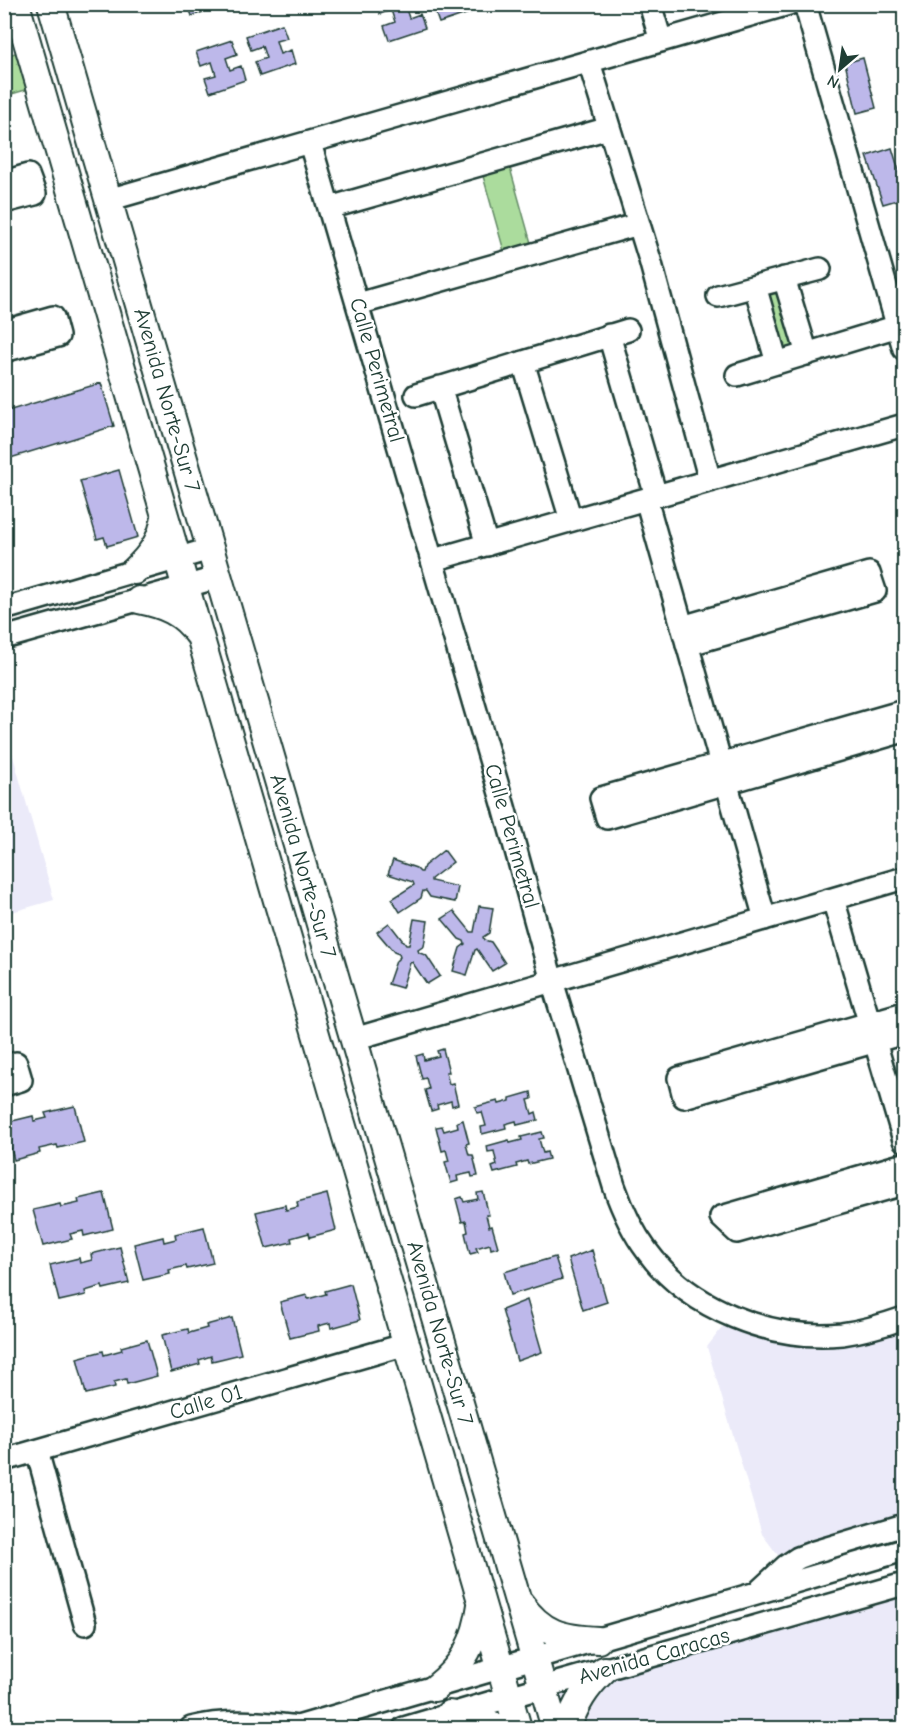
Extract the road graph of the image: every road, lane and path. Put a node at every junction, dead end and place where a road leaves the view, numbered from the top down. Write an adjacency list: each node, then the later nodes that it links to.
1 (16, 4): 33 (main road, Avenida Norte-Sur 7)
2 (51, 4): 11 (main road, Avenida Norte-Sur 7)
3 (650, 4): 6 (street)
4 (789, 4): 6 (street)
5 (805, 4): 20 (street)
6 (661, 41): 7 (street)
7 (589, 62): 8 (street); 9 (street)
8 (609, 128): 13 (street); 14 (street)
9 (310, 142): 11 (street); 13 (street, Calle Perimetral)
10 (4, 182): 12 (street)
11 (108, 200): 36 (main road, Avenida Norte-Sur 7)
12 (4, 202)
13 (329, 208): 19 (street, Calle Perimetral)
14 (639, 224): 19 (street); 31 (street)
15 (820, 269): 16 (street)
16 (784, 278): 17 (street); 24 (street)
17 (755, 286): 18 (street); 26 (street)
18 (718, 296)
19 (358, 304): 38 (street, Calle Perimetral)
20 (898, 326): 22 (street); 24 (street)
21 (4, 331): 23 (street)
22 (904, 349)
23 (4, 351)
24 (807, 354): 26 (street)
25 (523, 362): 28 (street); 32 (street); 34 (street)
26 (777, 363): 27 (street)
27 (738, 375)
28 (440, 387): 29 (street); 35 (street)
29 (416, 395)
30 (904, 425): 31 (street)
31 (710, 481): 32 (street)
32 (651, 498): 34 (street); 44 (street)
33 (165, 516): 37 (main road, Avenida Norte-Sur 7); 39 (main road)
34 (571, 520): 35 (street)
35 (487, 545): 38 (street)
36 (210, 549): 37 (street); 40 (main road, Avenida Norte-Sur 7)
37 (177, 558): 39 (street); 41 (main road, Avenida Norte-Sur 7)
38 (433, 560): 53 (street, Calle Perimetral)
39 (134, 571): 43 (street)
40 (219, 577): 41 (street); 57 (main road, Avenida Norte-Sur 7)
41 (186, 586): 42 (street); 46 (main road, Avenida Norte-Sur 7)
42 (139, 600): 45 (street); 46 (main road)
43 (4, 609)
44 (684, 636): 44 (street); 49 (street)
45 (4, 638)
46 (201, 638): 64 (main road, Avenida Norte-Sur 7)
47 (904, 711): 49 (street)
48 (904, 731): 49 (street)
49 (723, 774): 49 (street); 52 (street)
50 (904, 878): 51 (street)
51 (833, 899): 52 (street); 55 (street)
52 (765, 919): 53 (street)
53 (552, 981): 57 (street); 63 (street, Calle Perimetral)
54 (904, 1013): 55 (street)
55 (873, 1032): 55 (street); 56 (street); 60 (street)
56 (904, 1033)
57 (354, 1039): 71 (main road, Avenida Norte-Sur 7)
58 (4, 1067): 59 (street)
59 (4, 1085)
60 (904, 1140)
61 (904, 1164): 62 (street)
62 (904, 1184)
63 (904, 1318)
64 (407, 1344): 65 (street, Calle 01); 72 (main road, Avenida Norte-Sur 7)
65 (37, 1451): 66 (street, Calle 01); 73 (street)
66 (4, 1460)
67 (904, 1525): 70 (street, Avenida Caracas)
68 (904, 1550): 70 (street, Avenida Caracas)
69 (904, 1584): 77 (street, Avenida Caracas)
70 (757, 1593): 74 (street, Avenida Caracas)
71 (517, 1599): 74 (main road); 75 (main road, Avenida Norte-Sur 7)
72 (482, 1602): 76 (main road, Avenida Norte-Sur 7); 79 (main road)
73 (85, 1624)
74 (598, 1640): 75 (street, Avenida Caracas)
75 (534, 1659): 76 (street, Avenida Caracas); 78 (main road, Avenida Norte-Sur 7)
76 (501, 1668): 79 (street, Avenida Caracas); 80 (main road, Avenida Norte-Sur 7)
77 (604, 1670): 78 (street, Avenida Caracas); 88 (main road)
78 (543, 1687): 80 (street, Avenida Caracas); 87 (main road, Avenida Norte-Sur 7)
79 (435, 1688): 83 (street, Avenida Caracas)
80 (509, 1697): 81 (street, Avenida Caracas); 86 (main road, Avenida Norte-Sur 7)
81 (449, 1714): 84 (street, Avenida Caracas); 85 (main road)
82 (191, 1728): 83 (street, Avenida Caracas)
83 (297, 1728)
84 (404, 1728)
85 (499, 1728)
86 (518, 1728)
87 (555, 1728)
88 (567, 1728)

